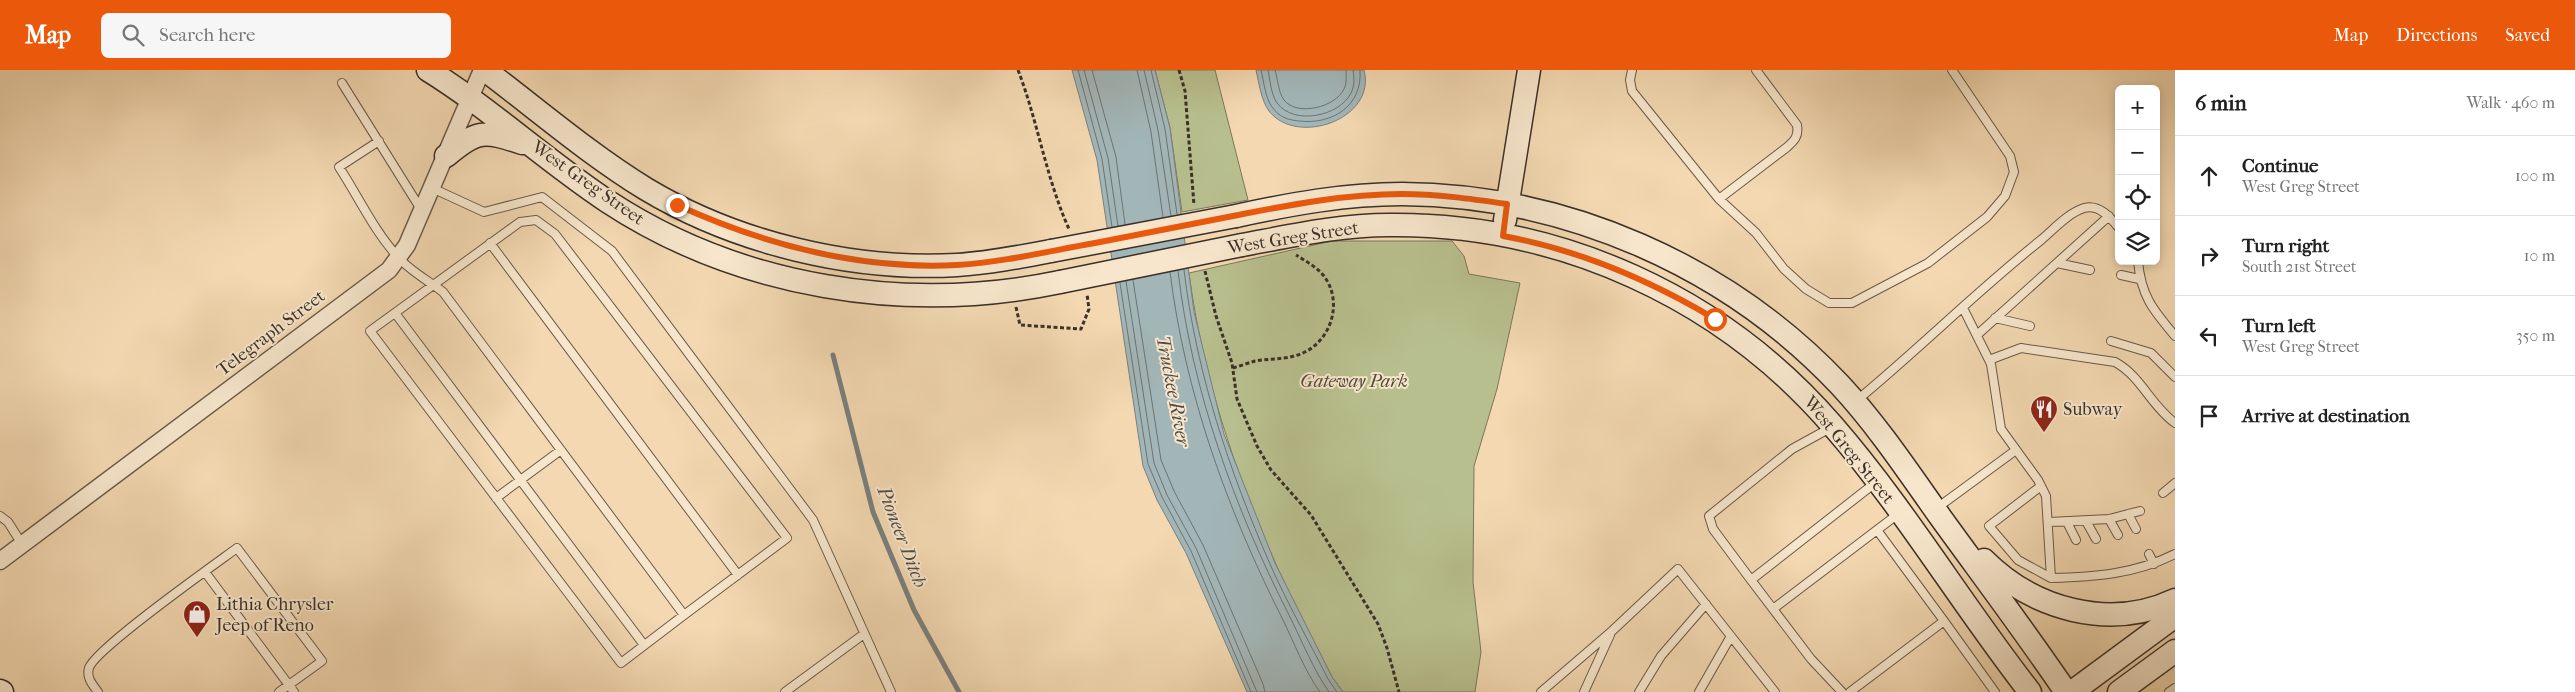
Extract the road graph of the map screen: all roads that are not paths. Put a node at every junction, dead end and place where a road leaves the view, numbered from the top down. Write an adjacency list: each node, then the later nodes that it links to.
1 (428, 70): 8 (main road, West Greg Street)
2 (484, 70): 8 (street, Telegraph Street); 14 (main road, West Greg Street, bridge)
3 (1529, 70): 14 (main road)
4 (1632, 70): 13 (lane)
5 (1756, 70): 13 (lane)
6 (1952, 70): 13 (lane)
7 (342, 83): 9 (lane)
8 (470, 97): 10 (main road, West Greg Street); 11 (street, Telegraph Street)
9 (378, 141): 15 (lane); 20 (lane)
10 (535, 147): 11 (main road); 18 (main road, West Greg Street, bridge)
11 (446, 156): 12 (street, Telegraph Street)
12 (432, 188): 15 (street, Telegraph Street); 85 (lane)
13 (1719, 198)
14 (1507, 204): 18 (main road); 37 (main road, West Greg Street)
15 (422, 211): 20 (street, Telegraph Street)
16 (2109, 216): 17 (lane); 21 (lane); 27 (lane)
17 (2115, 223)
18 (1503, 236): 33 (main road, West Greg Street)
19 (490, 244): 26 (lane); 74 (lane); 74 (lane)
20 (399, 258): 26 (lane); 62 (street, Telegraph Street)
21 (2057, 262): 23 (lane); 29 (lane)
22 (2138, 265): 25 (lane)
23 (2090, 270)
24 (2121, 275): 25 (lane)
25 (2139, 278): 32 (lane)
26 (434, 285): 28 (lane); 40 (lane)
27 (1963, 308): 31 (lane); 37 (lane)
28 (395, 313): 42 (lane); 47 (lane)
29 (1995, 318): 30 (lane); 31 (lane)
30 (2030, 326)
31 (1976, 335): 35 (lane)
32 (2175, 336)
33 (1744, 340): 37 (main road); 39 (main road, West Greg Street)
34 (2111, 341): 36 (lane)
35 (1989, 360): 38 (lane); 41 (lane)
36 (2175, 377)
37 (1855, 402): 48 (main road, West Greg Street)
38 (2175, 423)
39 (1834, 426): 43 (main road, West Greg Street); 77 (lane)
40 (561, 450): 42 (lane); 81 (lane)
41 (2016, 450): 44 (lane); 48 (lane)
42 (520, 480): 47 (lane); 87 (lane)
43 (1877, 482): 50 (main road, West Greg Street); 77 (lane)
44 (2041, 486): 55 (lane); 76 (lane)
45 (2174, 488): 46 (lane)
46 (2163, 493)
47 (496, 498): 87 (lane)
48 (1935, 510): 78 (main road); 104 (main road, West Greg Street)
49 (2140, 511): 51 (lane)
50 (1900, 513): 58 (lane); 103 (main road, West Greg Street)
51 (2128, 514): 53 (lane); 57 (lane)
52 (0, 516): 62 (lane)
53 (2109, 519): 54 (lane); 59 (lane)
54 (2086, 521): 56 (lane); 60 (lane)
55 (2049, 522): 56 (lane); 76 (lane)
56 (2067, 522): 61 (lane)
57 (2136, 529)
58 (1877, 530): 80 (lane); 83 (lane)
59 (2118, 534)
60 (2096, 539)
61 (2076, 540)
62 (22, 544): 66 (street, Telegraph Street)
63 (2168, 546): 65 (lane)
64 (2149, 554): 68 (lane)
65 (2174, 554): 68 (lane)
66 (0, 561)
67 (2131, 561): 71 (lane)
68 (2154, 564): 71 (lane)
69 (2111, 565): 73 (lane)
70 (2089, 568): 75 (lane)
71 (2135, 570): 73 (lane)
72 (205, 572): 90 (lane); 90 (lane); 92 (lane)
73 (2117, 574): 75 (lane)
74 (738, 575): 81 (lane)
75 (2094, 577): 76 (lane)
76 (2051, 578)
77 (1751, 580): 80 (lane)
78 (2175, 600)
79 (1706, 604): 84 (lane); 86 (lane); 98 (lane)
80 (1773, 609): 100 (lane)
81 (684, 615): 87 (lane)
82 (2175, 616): 105 (main road)
83 (1944, 622): 101 (lane); 102 (lane)
84 (1612, 631): 96 (lane); 97 (lane)
85 (864, 634): 94 (lane); 95 (lane)
86 (1731, 636): 91 (lane); 99 (lane)
87 (644, 645)
88 (2175, 651): 106 (main road)
89 (2175, 688): 107 (lane)
90 (291, 689): 93 (lane)
91 (1773, 691)
92 (98, 692)
93 (280, 692)
94 (785, 692)
95 (891, 692)
96 (1541, 692)
97 (1584, 692)
98 (1640, 692)
99 (1700, 692)
100 (1842, 692)
101 (1850, 692)
102 (1995, 692)
103 (2030, 692)
104 (2066, 692)
105 (2072, 692)
106 (2119, 692)
107 (2169, 692)

